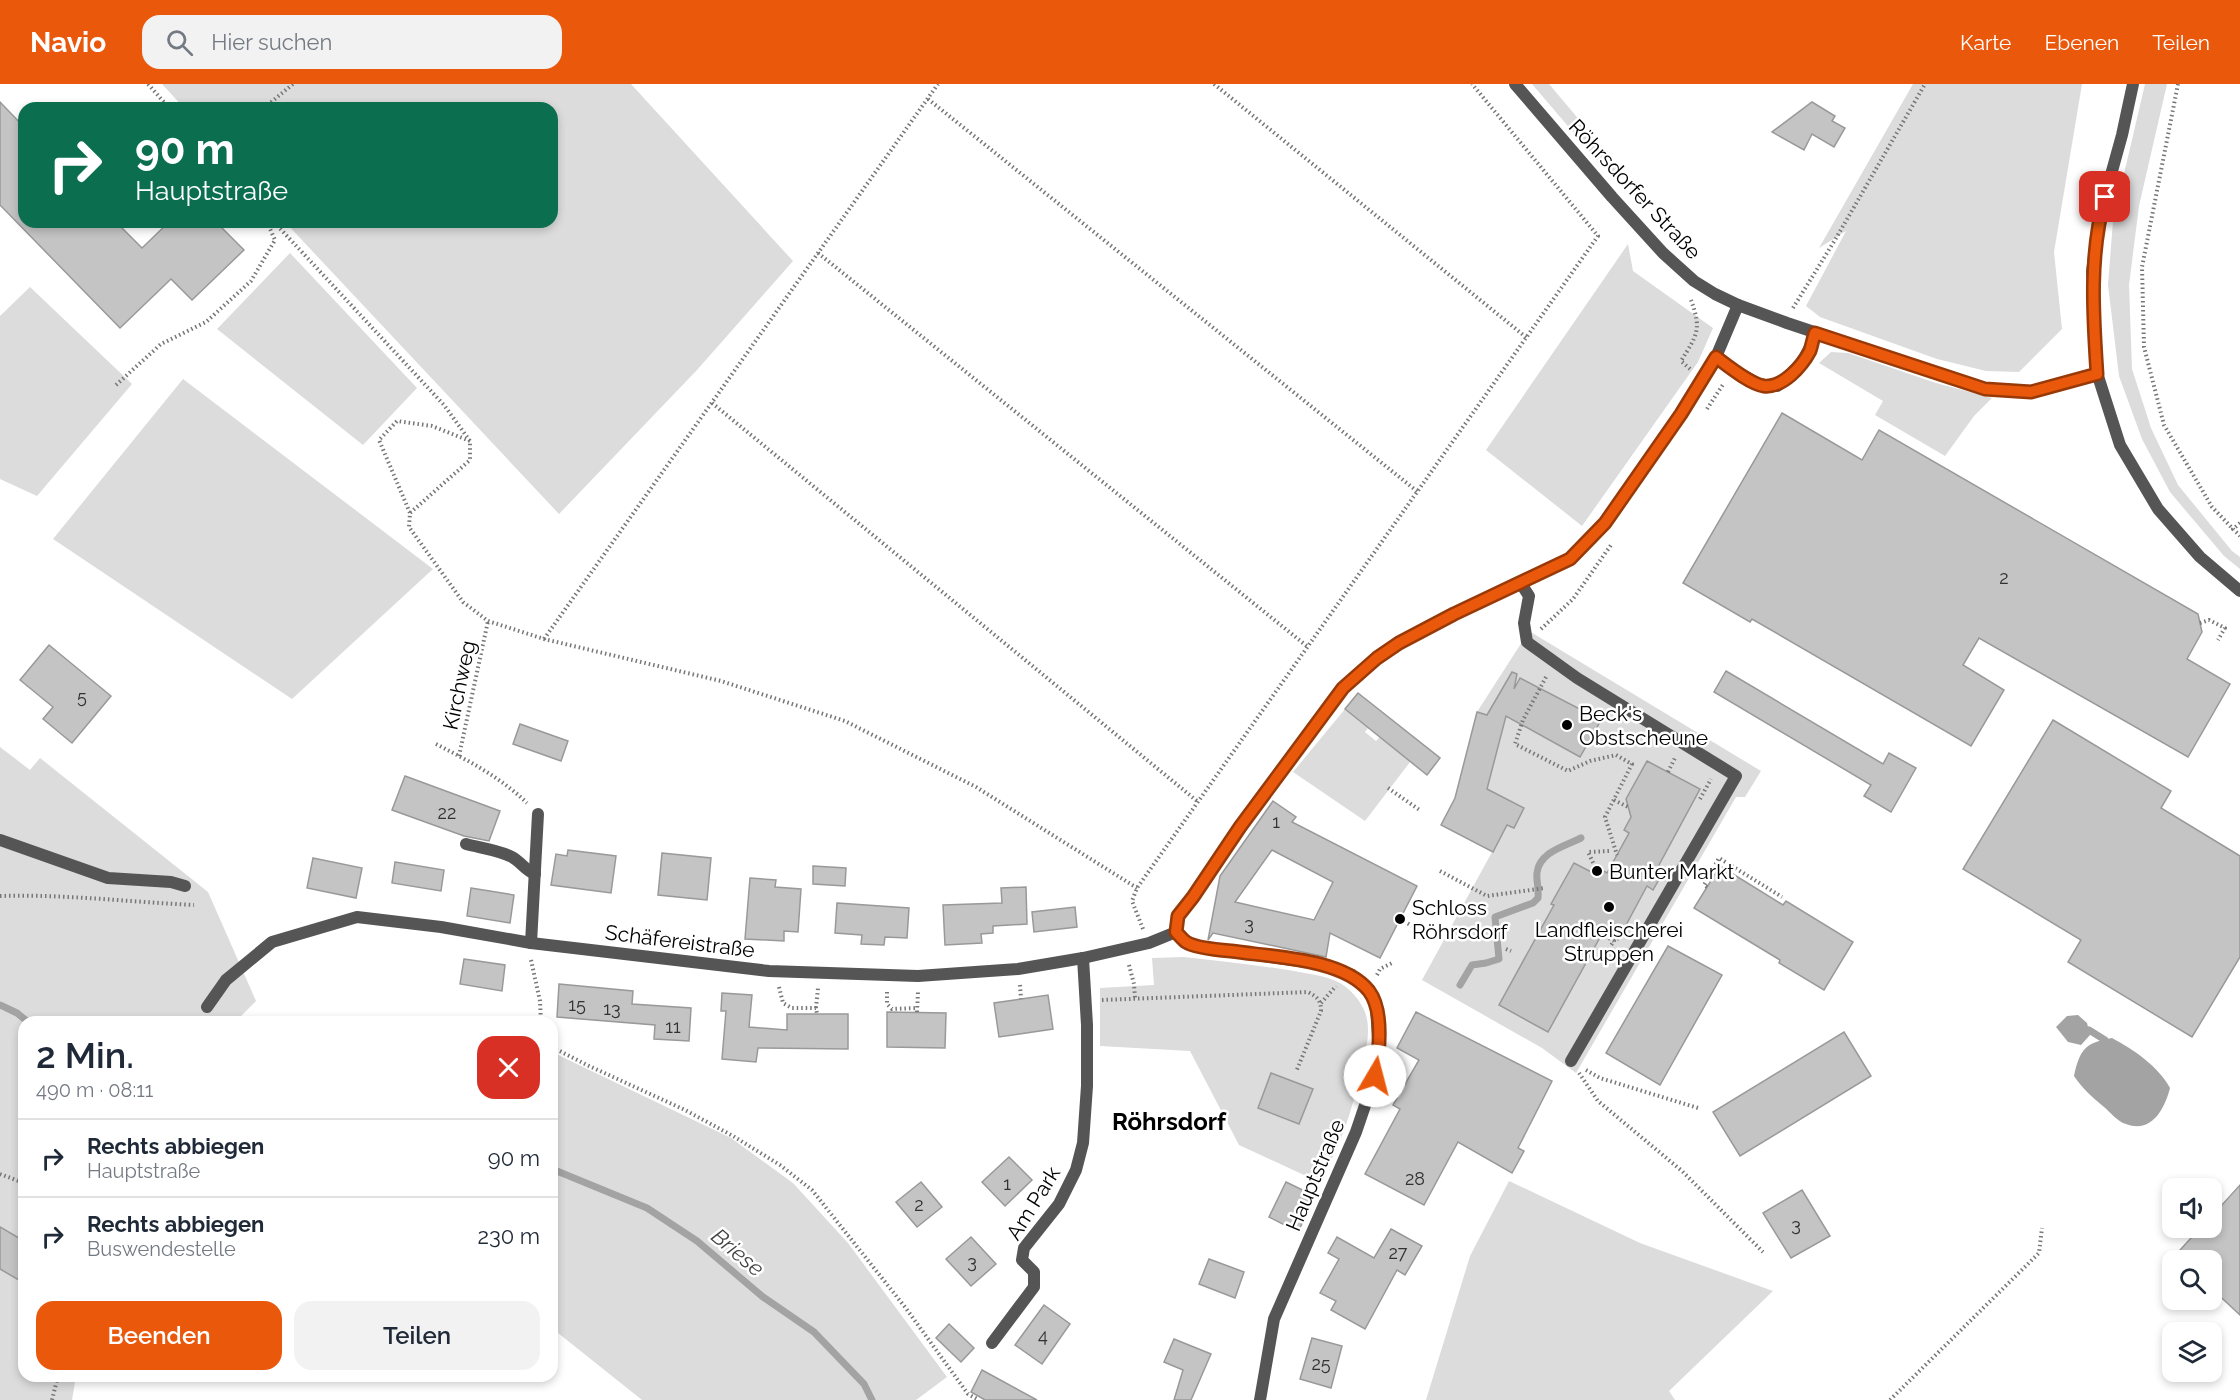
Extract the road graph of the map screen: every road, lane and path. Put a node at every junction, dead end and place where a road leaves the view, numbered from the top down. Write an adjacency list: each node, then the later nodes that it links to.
1 (148, 84): 11 (path)
2 (293, 84): 12 (path)
3 (938, 84): 10 (path)
4 (1214, 84): 20 (path)
5 (1472, 84): 20 (path)
6 (1515, 84): 17 (street, Röhrsdorfer Straße)
7 (1925, 84): 18 (path)
8 (2133, 84): 22 (street)
9 (2178, 84): 31 (path)
10 (927, 99): 15 (path); 28 (path)
11 (164, 102)
12 (271, 102)
13 (270, 228): 24 (path)
14 (280, 228): 27 (path)
15 (818, 253): 26 (path); 39 (path)
16 (1689, 296): 23 (path)
17 (1738, 305): 18 (street, Röhrsdorfer Straße); 21 (street)
18 (1787, 323): 19 (street, Röhrsdorfer Straße)
19 (1815, 333): 21 (street); 22 (street)
20 (1527, 338): 28 (path)
21 (1716, 357): 23 (street)
22 (2097, 374): 34 (street)
23 (1703, 378): 25 (path); 33 (street)
24 (116, 385)
25 (1721, 389)
26 (712, 403): 37 (path); 45 (path)
27 (470, 441): 29 (path); 29 (path)
28 (1418, 492): 39 (path)
29 (410, 513): 35 (path)
30 (2240, 523): 31 (path)
31 (2232, 529): 32 (path)
32 (2240, 536)
33 (1520, 582): 66 (street); 87 (street)
34 (2240, 591)
35 (489, 621): 37 (path); 42 (path, Kirchweg)
36 (2200, 622): 38 (path)
37 (544, 639): 58 (path)
38 (2218, 640)
39 (1308, 647): 45 (path)
40 (1549, 671): 44 (path)
41 (436, 744): 42 (path)
42 (459, 756): 48 (path)
43 (1388, 788): 47 (path)
44 (1614, 800): 46 (path); 52 (path)
45 (1197, 801): 58 (path)
46 (1630, 808)
47 (1421, 812)
48 (538, 814): 55 (street)
49 (0, 840): 56 (street)
50 (466, 844): 55 (street)
51 (1610, 850): 54 (path)
52 (1617, 855)
53 (1440, 871): 59 (path)
54 (1598, 871)
55 (535, 873): 67 (street)
56 (185, 886)
57 (1707, 887): 61 (path)
58 (1137, 888): 68 (path)
59 (1545, 888)
60 (0, 896): 62 (path)
61 (1782, 897)
62 (194, 905)
63 (1400, 919): 64 (path)
64 (1412, 926)
65 (1593, 926): 69 (path)
66 (1176, 932): 68 (street, Schäfereistraße); 98 (street, Hauptstraße)
67 (531, 943): 73 (street, Schäfereistraße); 81 (street, Schäfereistraße); 85 (path)
68 (1149, 943): 72 (street, Schäfereistraße)
69 (1611, 947)
70 (1506, 949): 71 (path)
71 (1511, 951)
72 (1083, 958): 73 (street, Schäfereistraße); 76 (street, Am Park)
73 (780, 971): 82 (path)
74 (1134, 984): 78 (path)
75 (818, 990): 82 (path)
76 (1084, 993): 78 (path); 94 (street, Am Park)
77 (1332, 993): 80 (path)
78 (1135, 998): 80 (path)
79 (918, 999): 83 (path)
80 (1321, 1003): 88 (path)
81 (207, 1006)
82 (816, 1008): 84 (path)
83 (891, 1009)
84 (817, 1014)
85 (541, 1016)
86 (558, 1050): 97 (path)
87 (1571, 1061): 89 (path); 93 (path)
88 (1296, 1072)
89 (1698, 1108)
90 (0, 1174): 91 (path)
91 (18, 1182)
92 (2042, 1228): 99 (path)
93 (1763, 1252)
94 (992, 1343)
95 (56, 1382): 96 (path)
96 (52, 1400)
97 (979, 1400)
98 (1260, 1400)
99 (1890, 1400)

